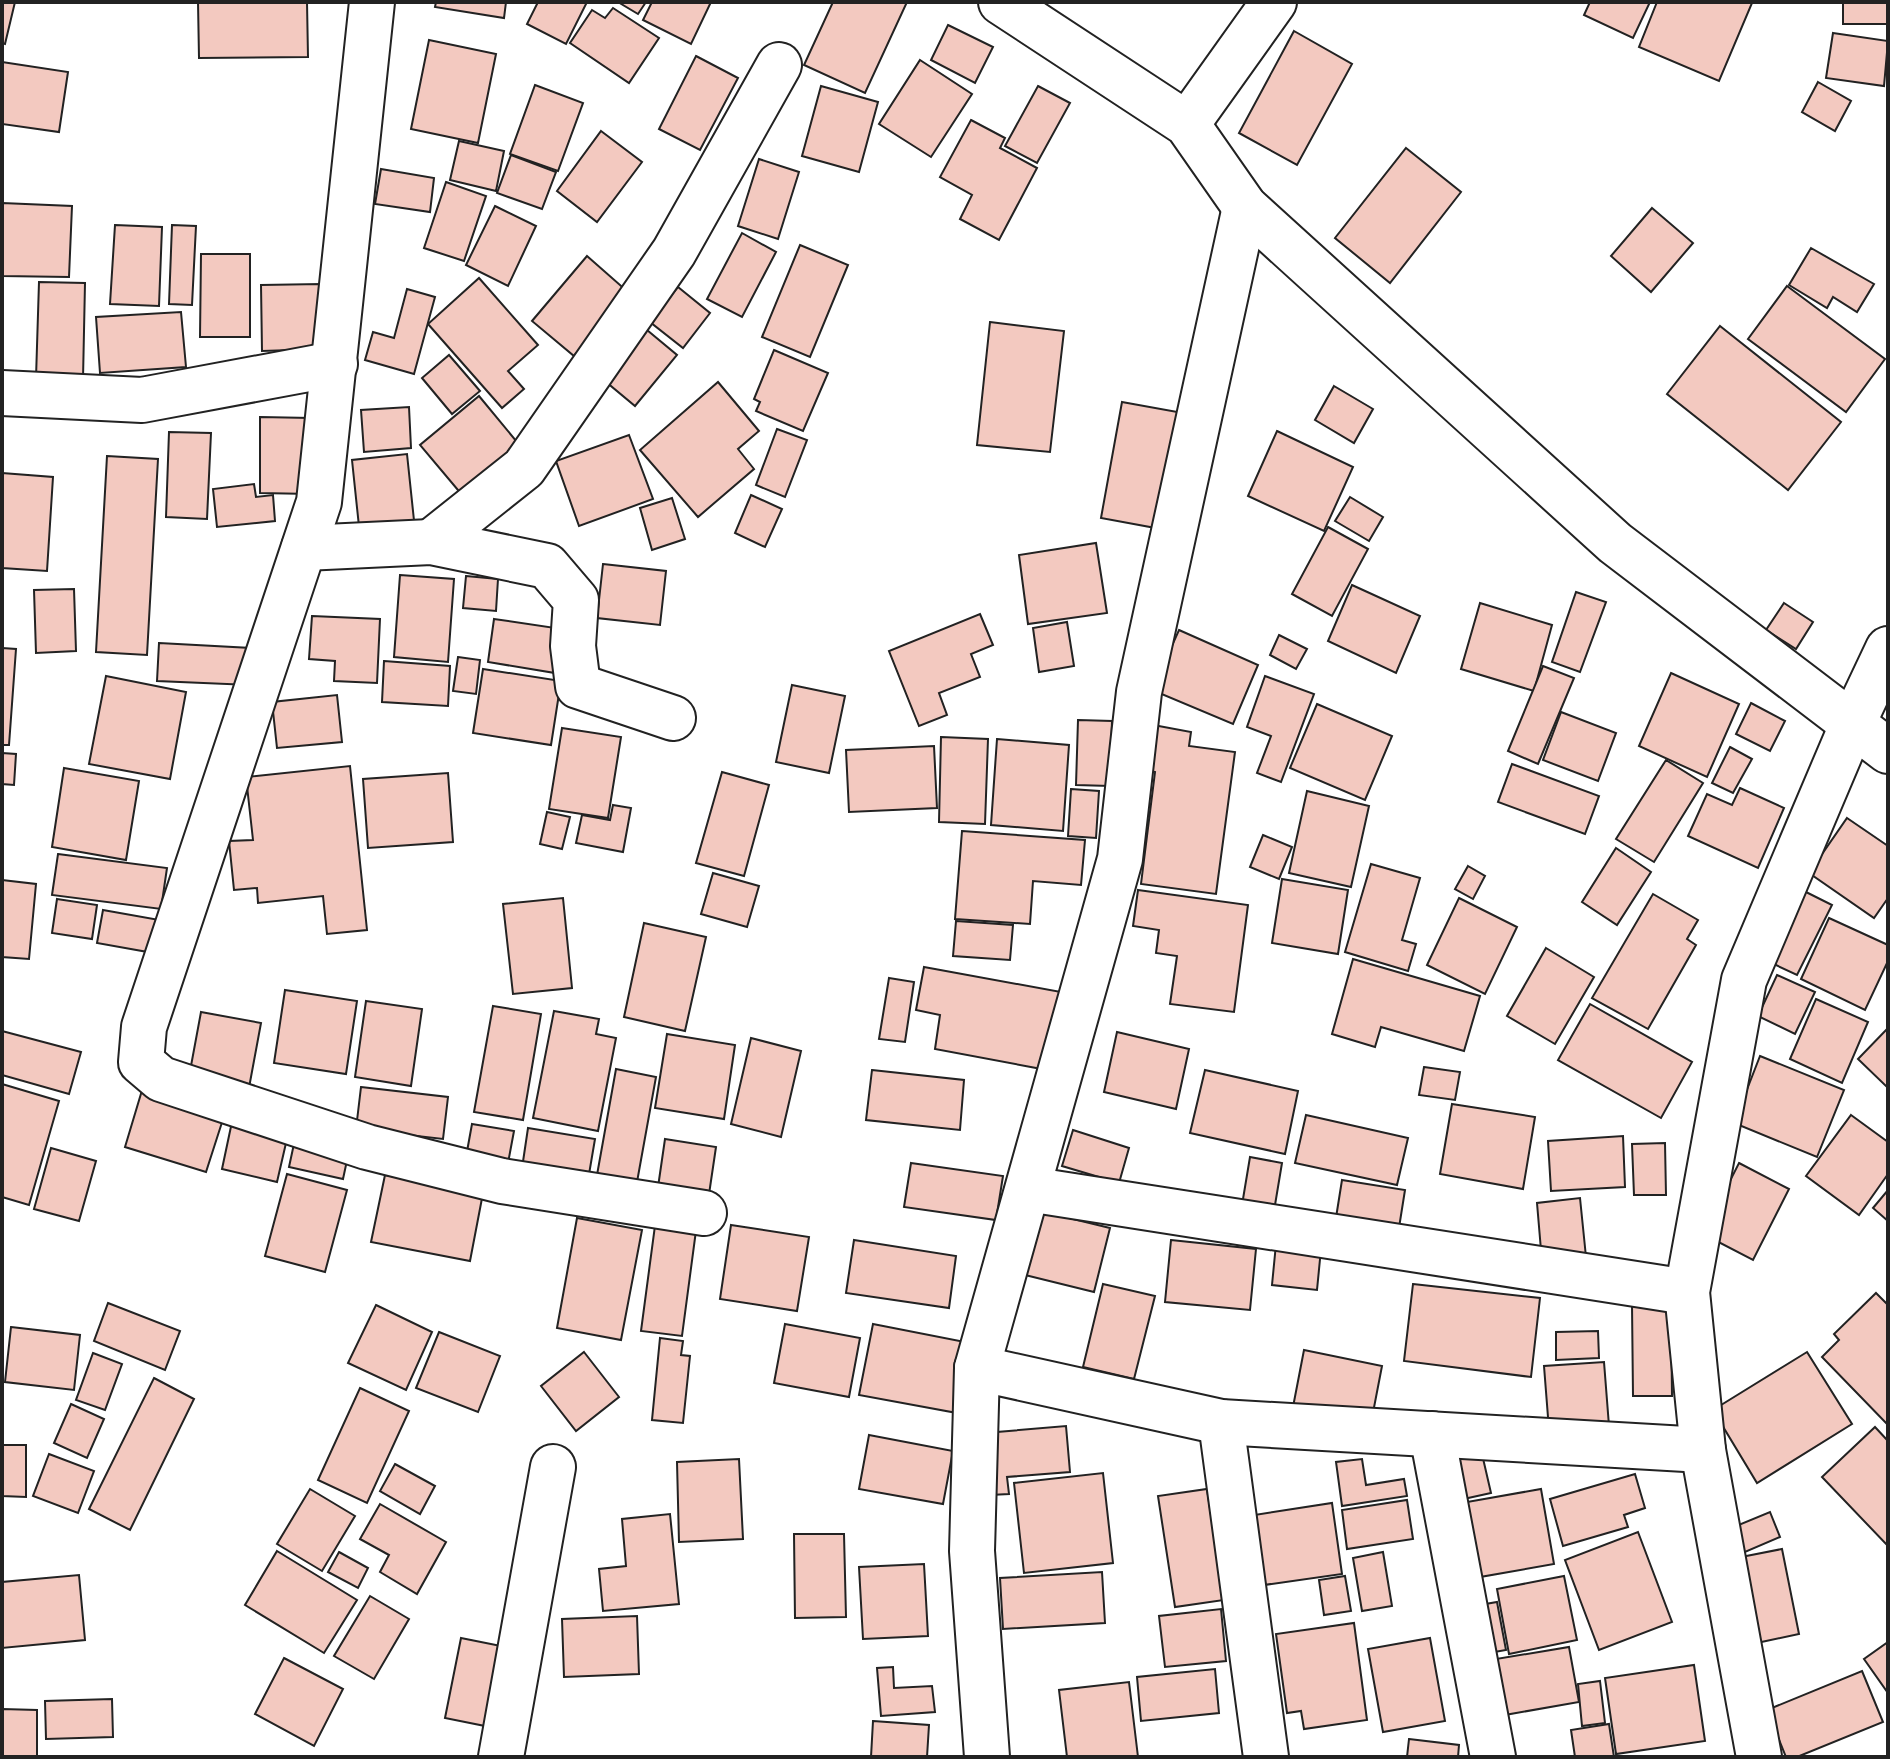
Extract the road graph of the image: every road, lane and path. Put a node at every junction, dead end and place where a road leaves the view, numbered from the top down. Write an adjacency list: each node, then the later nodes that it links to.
1 (372, 2): 7 (street)
2 (1001, 2): 5 (street)
3 (1274, 2): 5 (street)
4 (779, 65): 9 (street)
5 (1187, 124): 6 (street)
6 (1245, 207): 13 (street); 15 (street)
7 (335, 364): 8 (street); 10 (street)
8 (2, 393)
9 (431, 542): 10 (street); 12 (street)
10 (304, 548): 16 (street)
11 (1888, 649): 13 (street)
12 (673, 718)
13 (1853, 723): 14 (street); 17 (street)
14 (1888, 751)
15 (1028, 1189): 17 (street); 18 (street)
16 (704, 1213)
17 (1687, 1292): 21 (street)
18 (977, 1368): 19 (street); 24 (street)
19 (1221, 1422): 20 (street); 25 (street)
20 (1432, 1434): 21 (street); 26 (street)
21 (1703, 1450): 27 (street)
22 (553, 1467): 23 (street)
23 (501, 1757)
24 (987, 1757)
25 (1266, 1757)
26 (1493, 1757)
27 (1759, 1757)

